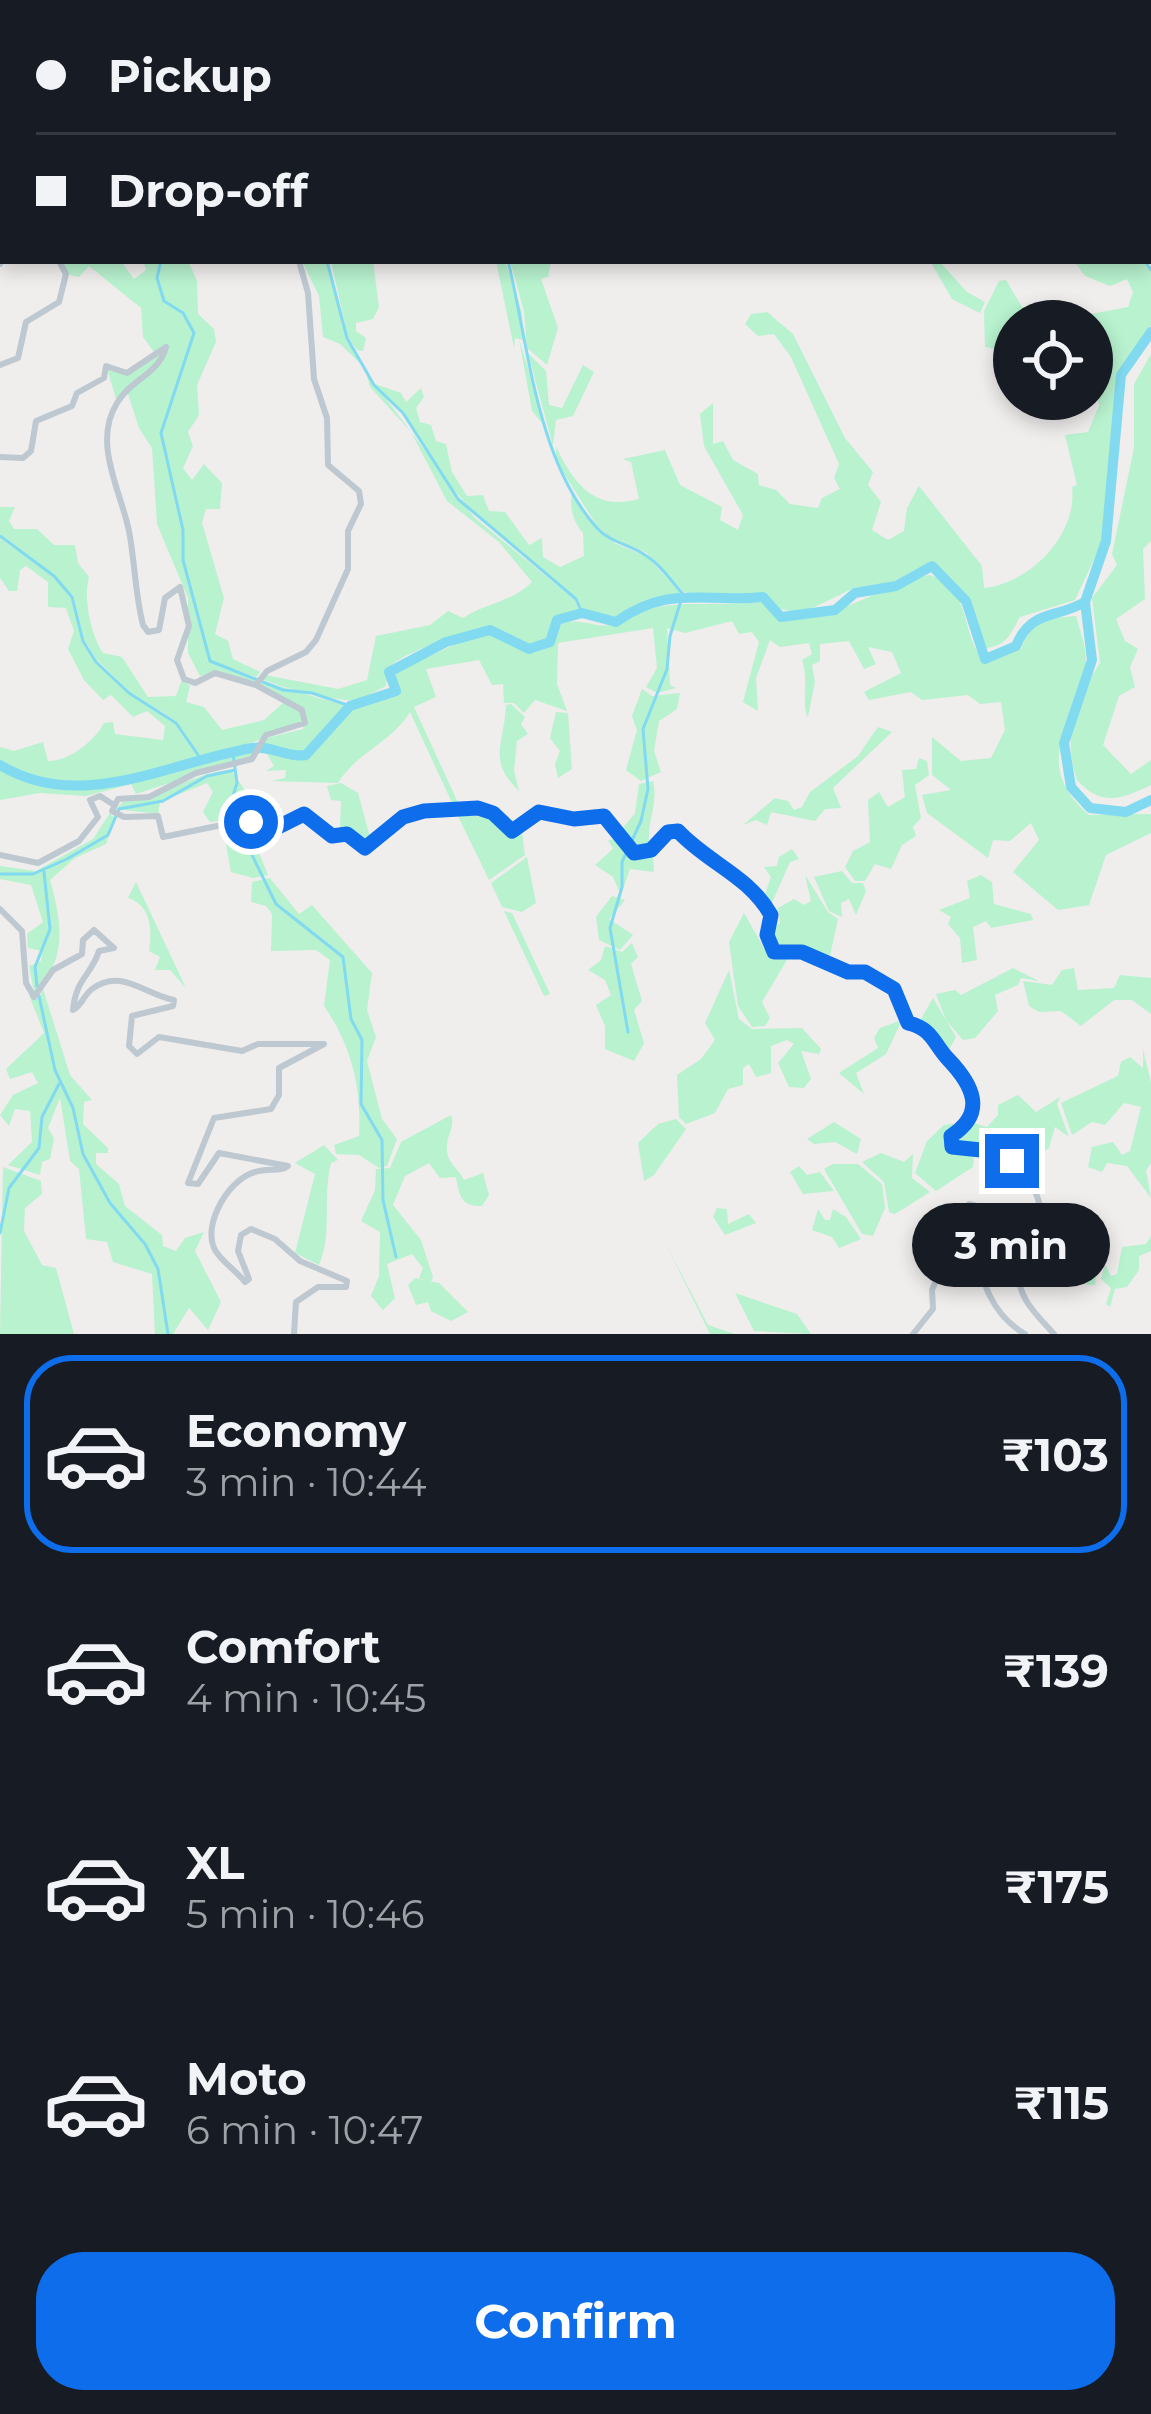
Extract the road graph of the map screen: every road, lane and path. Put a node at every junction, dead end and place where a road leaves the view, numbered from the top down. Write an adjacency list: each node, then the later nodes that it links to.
1 (61, 264): 3 (street)
2 (300, 264): 5 (street)
3 (0, 364)
4 (0, 457): 5 (street)
5 (258, 681): 6 (street)
6 (112, 803): 7 (street); 12 (street)
7 (0, 855)
8 (0, 909): 9 (street)
9 (294, 1334)
10 (914, 1334): 11 (street)
11 (1025, 1334)
12 (1054, 1334)

